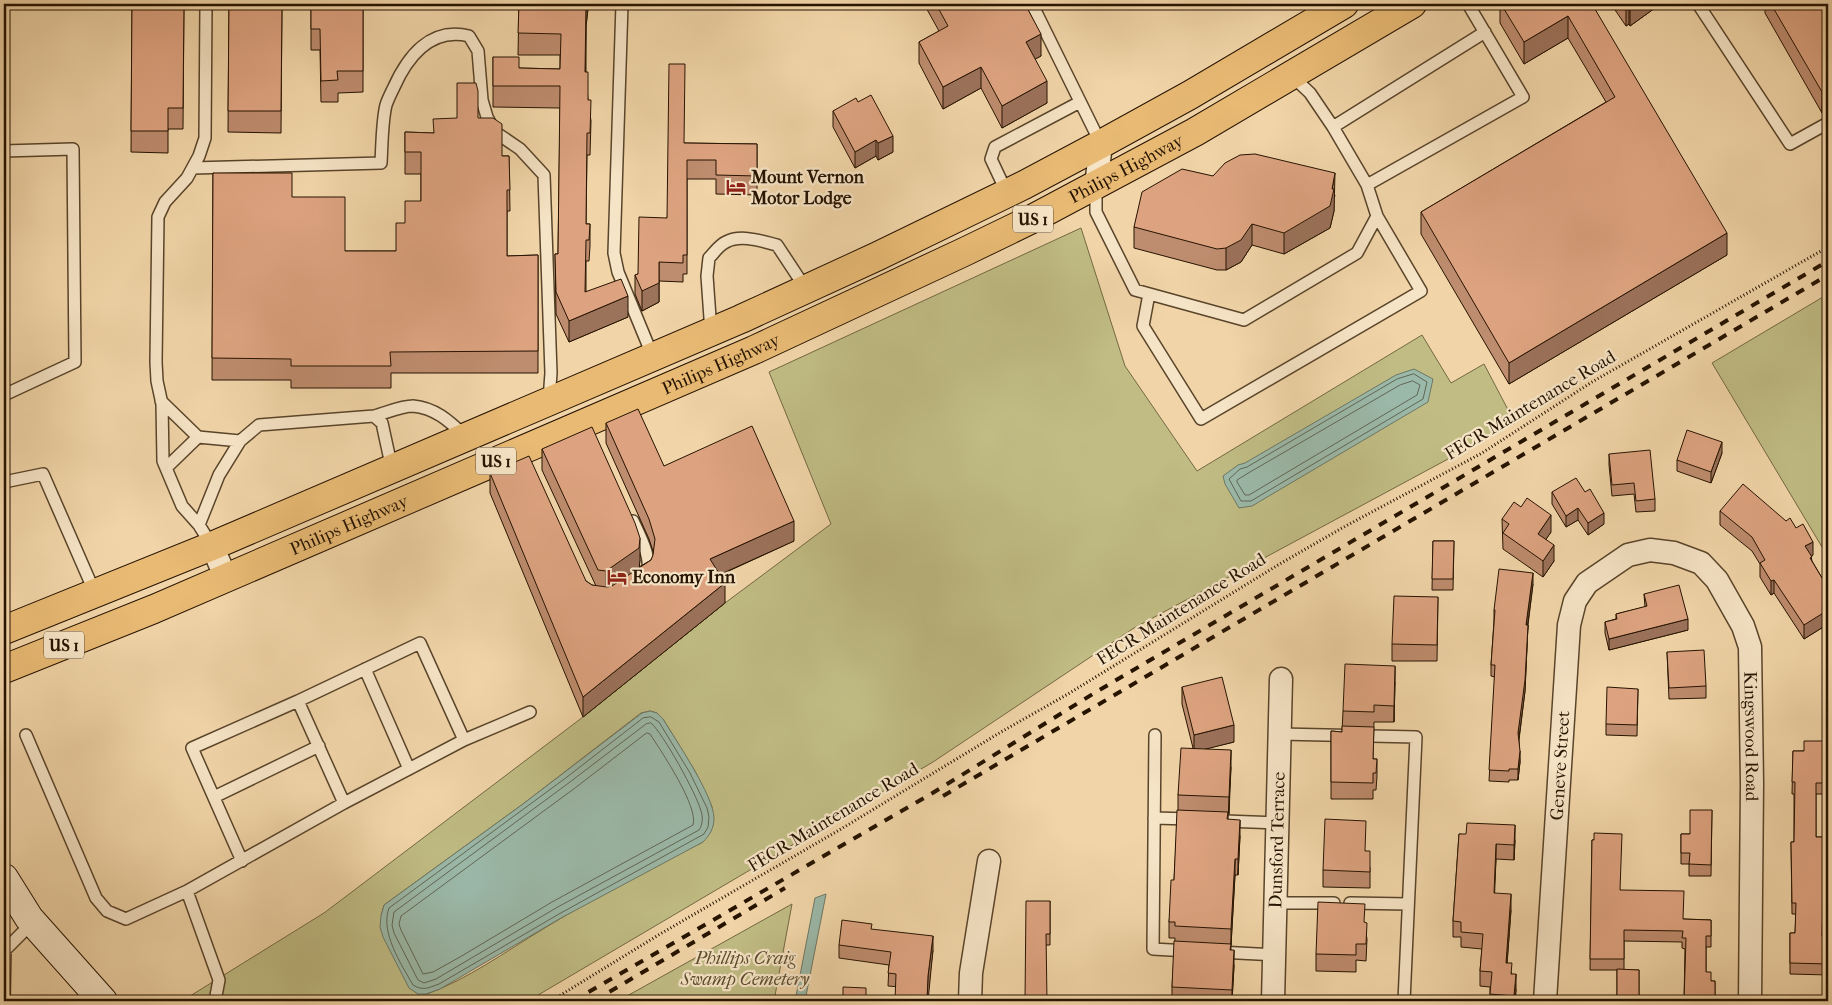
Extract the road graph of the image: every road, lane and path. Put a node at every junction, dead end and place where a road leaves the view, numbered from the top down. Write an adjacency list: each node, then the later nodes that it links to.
1 (206, 4): 16 (lane)
2 (622, 4): 26 (lane)
3 (1032, 4): 11 (lane)
4 (1344, 4): 9 (main road, Philips Highway / US 1)
5 (1412, 4): 10 (main road, Philips Highway / US 1)
6 (1468, 4): 8 (lane)
7 (1698, 4): 12 (lane)
8 (1485, 32): 13 (lane); 17 (lane)
9 (1282, 41): 10 (street); 14 (main road, Philips Highway / US 1)
10 (1292, 76): 13 (lane); 18 (main road, Philips Highway / US 1)
11 (1080, 102): 14 (lane); 19 (lane)
12 (1828, 123)
13 (1333, 127): 17 (lane)
14 (1100, 144): 18 (street); 19 (main road, Philips Highway / US 1)
15 (4, 151): 27 (lane)
16 (193, 168): 28 (lane); 29 (lane)
17 (1367, 185): 20 (lane)
18 (1096, 186): 23 (lane); 24 (main road, Philips Highway / US 1)
19 (1007, 193): 22 (main road, Philips Highway / US 1)
20 (1377, 216): 23 (lane); 23 (lane)
21 (1828, 247): 73 (path, FECR Maintenance Road)
22 (806, 289): 24 (street); 25 (main road, Philips Highway / US 1); 25 (lane)
23 (1149, 294)
24 (819, 320): 35 (main road, Philips Highway / US 1)
25 (711, 332): 26 (main road, Philips Highway / US 1)
26 (653, 357): 29 (main road, Philips Highway / US 1)
27 (4, 395)
28 (161, 401): 32 (lane); 36 (lane)
29 (549, 402): 31 (main road, Philips Highway / US 1)
30 (374, 416): 33 (lane); 34 (lane); 37 (lane)
31 (510, 418): 33 (main road, Philips Highway / US 1); 35 (street)
32 (198, 437): 34 (lane); 36 (lane)
33 (466, 438): 37 (main road, Philips Highway / US 1)
34 (240, 441): 40 (lane)
35 (527, 456): 42 (main road, Philips Highway / US 1)
36 (166, 468): 40 (lane)
37 (392, 469): 40 (main road, Philips Highway / US 1)
38 (4, 482): 44 (lane)
39 (627, 508): 43 (lane)
40 (206, 535): 42 (street); 44 (main road, Philips Highway / US 1)
41 (1628, 555): 77 (street, Geneve Street); 78 (street, Kingswood Road)
42 (226, 578): 46 (main road, Philips Highway / US 1)
43 (639, 579)
44 (95, 593): 45 (main road, Philips Highway / US 1)
45 (4, 630)
46 (4, 669)
47 (365, 669): 49 (lane); 54 (lane); 56 (lane)
48 (1281, 679): 51 (street, Dunsford Terrace)
49 (298, 701): 55 (lane); 57 (lane)
50 (530, 712): 54 (lane)
51 (1280, 734): 60 (street, Dunsford Terrace); 66 (lane)
52 (26, 735): 64 (lane)
53 (1155, 735): 59 (lane)
54 (464, 740): 56 (lane)
55 (319, 746): 57 (lane); 58 (lane)
56 (409, 769): 58 (lane)
57 (214, 797): 61 (lane)
58 (344, 804): 61 (lane)
59 (1154, 818): 60 (lane); 69 (lane)
60 (1278, 823): 65 (street, Dunsford Terrace)
61 (242, 861): 64 (lane)
62 (989, 861): 74 (street)
63 (4, 878): 67 (main road)
64 (187, 891): 72 (lane)
65 (1276, 903): 66 (lane); 69 (street, Dunsford Terrace)
66 (1408, 904): 76 (lane)
67 (33, 922): 68 (lane); 71 (main road)
68 (4, 950): 70 (lane)
69 (1275, 954): 75 (street, Dunsford Terrace)
70 (4, 1001)
71 (104, 1001)
72 (215, 1001)
73 (552, 1001)
74 (970, 1001)
75 (1273, 1001)
76 (1404, 1001)
77 (1545, 1001)
78 (1750, 1001)

